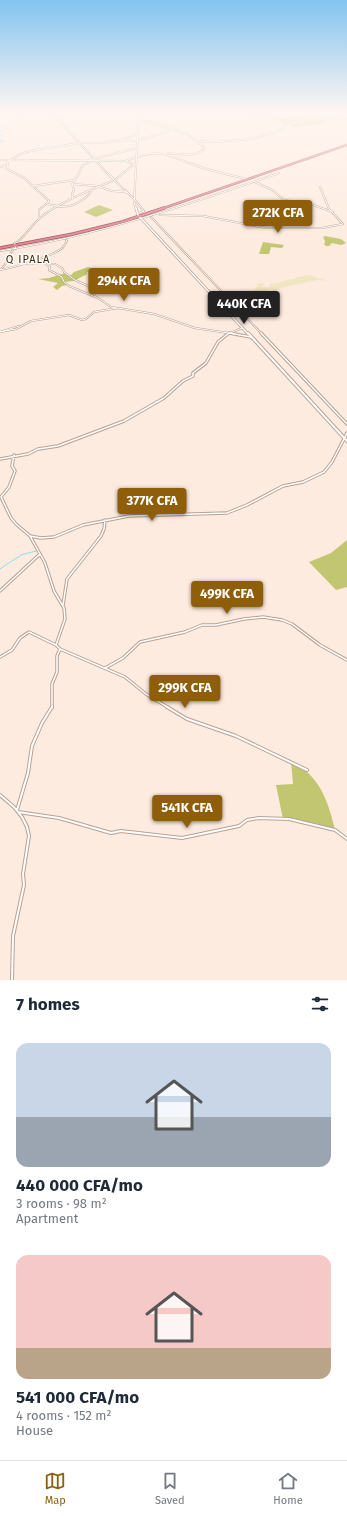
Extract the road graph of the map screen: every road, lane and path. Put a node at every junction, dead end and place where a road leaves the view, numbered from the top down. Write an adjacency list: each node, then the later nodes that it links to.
1 (15, 157): 9 (street)
2 (100, 157): 7 (street)
3 (137, 157): 13 (street); 15 (street)
4 (175, 157): 20 (street)
5 (315, 157): 20 (highway)
6 (315, 157): 34 (highway)
7 (95, 158): 10 (street); 12 (street)
8 (0, 160): 9 (street)
9 (9, 160): 10 (street); 14 (street)
10 (84, 161): 11 (street)
11 (92, 161): 12 (street); 19 (street)
12 (98, 161): 13 (street); 18 (street)
13 (126, 161): 15 (street)
14 (6, 165): 16 (street); 23 (street)
15 (135, 165): 18 (street); 29 (street)
16 (0, 167)
17 (279, 173): 21 (street)
18 (115, 179): 24 (street); 27 (street)
19 (75, 180): 22 (street); 23 (street)
20 (247, 180): 34 (highway)
21 (255, 181): 32 (street); 33 (street)
22 (72, 184): 24 (street); 28 (street)
23 (33, 186): 30 (street)
24 (101, 187): 26 (street); 27 (street)
25 (320, 188): 32 (street)
26 (92, 191): 28 (street); 31 (street)
27 (125, 191): 29 (street)
28 (73, 198): 31 (street)
29 (134, 199): 34 (street); 34 (street)
30 (46, 204): 31 (street); 36 (street)
31 (58, 207): 36 (street)
32 (333, 212): 33 (street)
33 (158, 215): 35 (street)
34 (139, 216): 37 (street); 39 (highway)
35 (151, 217): 37 (street); 51 (street)
36 (39, 219): 39 (street)
37 (143, 220): 38 (street); 47 (street)
38 (66, 240): 39 (street); 41 (street)
39 (15, 248): 40 (highway); 44 (street)
40 (0, 250)
41 (43, 258): 42 (street); 43 (street)
42 (46, 263): 43 (street); 45 (street); 45 (street)
43 (25, 264): 44 (street)
44 (0, 270)
45 (98, 298): 46 (street)
46 (118, 308): 48 (street); 49 (street)
47 (242, 328): 49 (street); 50 (street)
48 (0, 332)
49 (230, 334): 50 (street); 55 (street)
50 (251, 337): 53 (street)
51 (347, 424)
52 (347, 433): 53 (street)
53 (344, 438): 54 (street); 57 (street)
54 (347, 441)
55 (14, 455): 56 (street); 58 (street)
56 (0, 459)
57 (106, 520): 58 (street); 61 (street)
58 (30, 536): 59 (street)
59 (40, 554): 60 (street); 61 (street)
60 (0, 591)
61 (63, 605): 62 (street)
62 (56, 645): 63 (street); 64 (street)
63 (60, 649): 66 (street); 69 (street)
64 (0, 657)
65 (347, 660): 66 (street)
66 (105, 668): 67 (street)
67 (307, 770)
68 (0, 795): 69 (street)
69 (17, 811): 70 (street); 71 (street)
70 (347, 839)
71 (12, 980)

